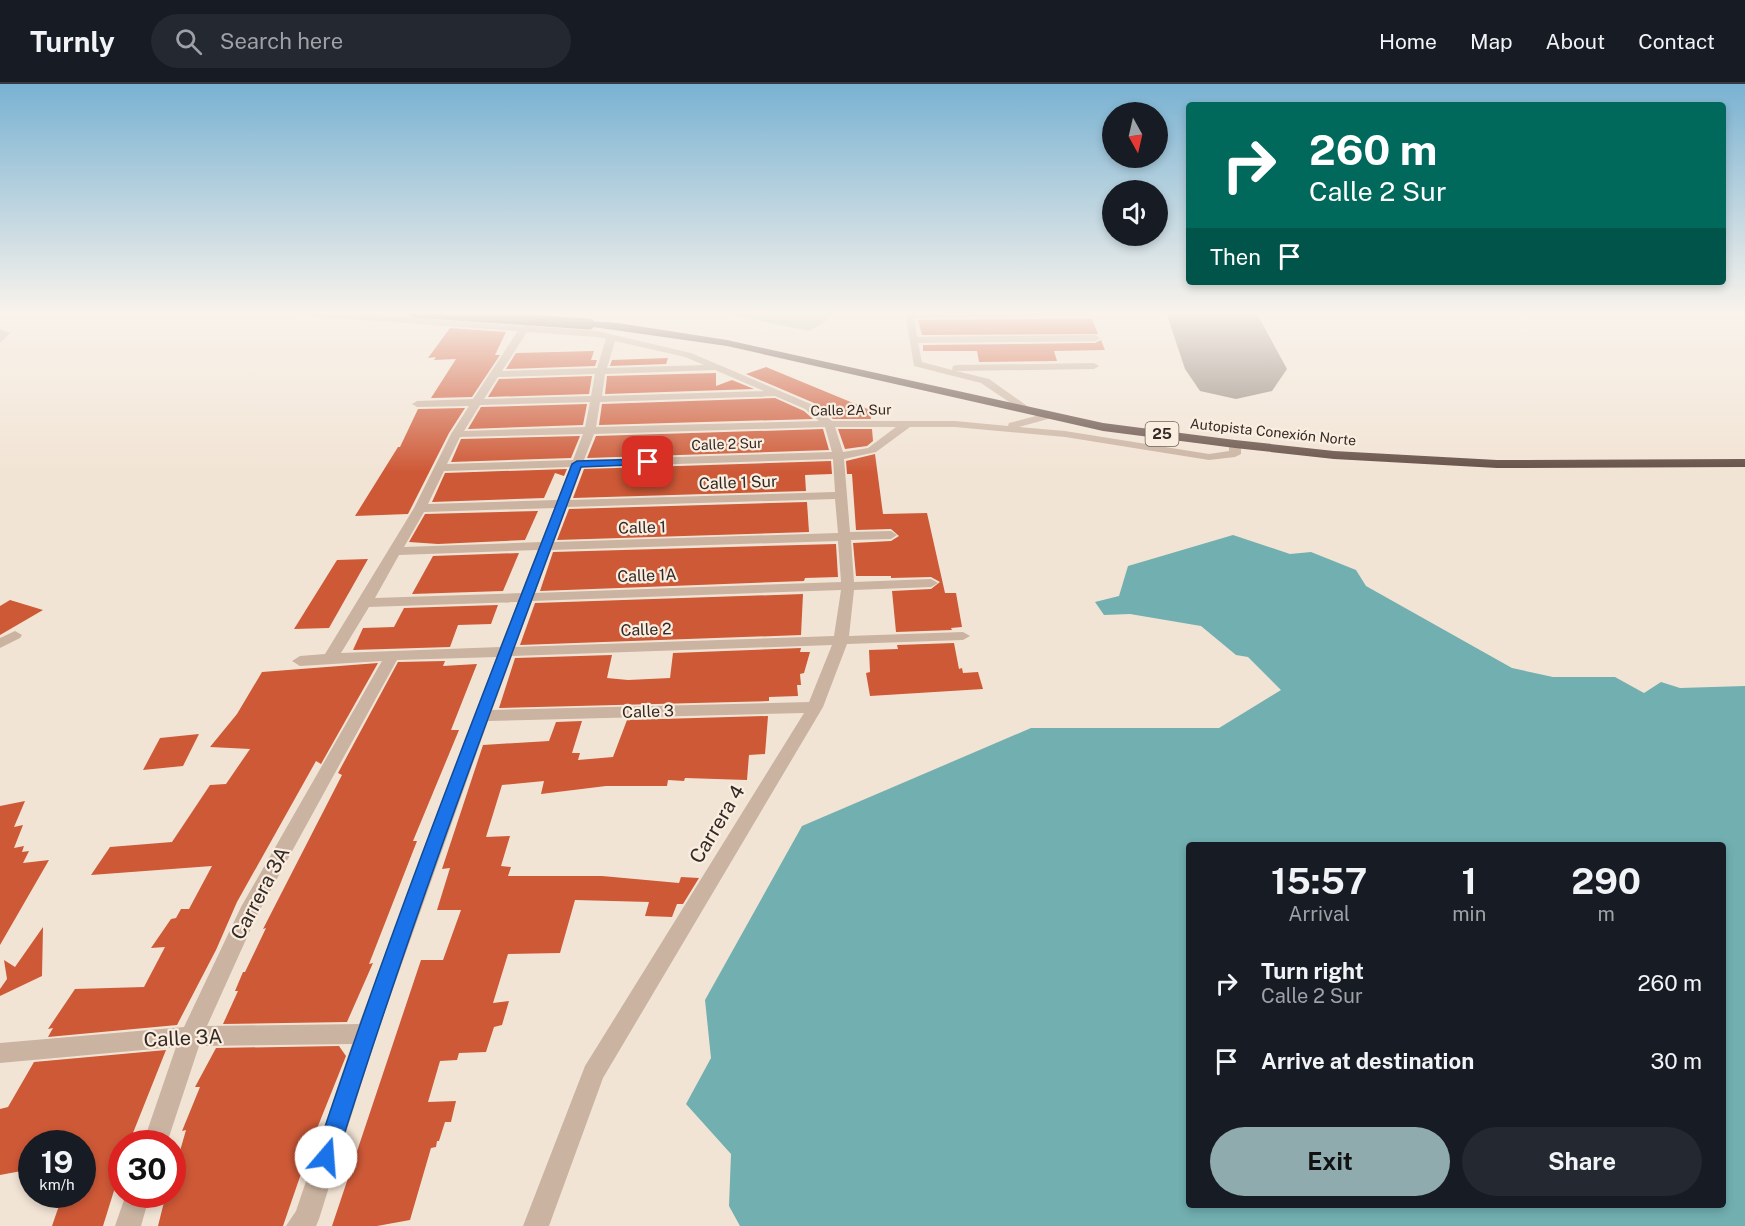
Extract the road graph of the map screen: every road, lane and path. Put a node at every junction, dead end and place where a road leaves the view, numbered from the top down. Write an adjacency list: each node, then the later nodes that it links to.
1 (500, 365): 10 (street)
2 (603, 365): 9 (street)
3 (711, 365): 7 (street)
4 (829, 365): 15 (highway, Autopista Conexión Norte / 25, bridge)
5 (922, 365): 8 (street)
6 (1094, 366): 8 (street)
7 (717, 368): 9 (street); 11 (street)
8 (936, 369): 15 (street)
9 (601, 371): 10 (street); 12 (street)
10 (494, 374): 13 (street)
11 (776, 394): 12 (street); 17 (street)
12 (596, 399): 13 (street); 20 (street)
13 (477, 402): 14 (street); 21 (street)
14 (417, 404)
15 (1025, 408): 16 (highway, Autopista Conexión Norte / 25)
16 (1051, 415): 19 (street); 22 (highway, Autopista Conexión Norte / 25)
17 (829, 424): 18 (street, Calle 2A Sur); 20 (street, Calle 2A Sur); 23 (street, Carrera 4)
18 (907, 424): 19 (street, Calle 2A Sur); 23 (street, Calle 2 Sur)
19 (1002, 428): 22 (street, Calle 2A Sur)
20 (590, 430): 21 (street, Calle 2A Sur); 25 (street)
21 (456, 434): 26 (street)
22 (1235, 444): 24 (highway, Autopista Conexión Norte / 25)
23 (838, 455): 25 (street, Calle 2 Sur); 27 (street, Carrera 4)
24 (1745, 463)
25 (577, 464): 26 (street, Calle 2 Sur); 28 (street)
26 (438, 468): 29 (street)
27 (842, 495): 28 (street, Calle 1 Sur); 31 (street, Carrera 4)
28 (562, 504): 29 (street, Calle 1 Sur); 32 (street)
29 (420, 508): 33 (street)
30 (891, 535): 31 (street, Calle 1)
31 (844, 537): 32 (street, Calle 1); 35 (street, Carrera 4)
32 (546, 546): 33 (street, Calle 1); 36 (street)
33 (395, 551): 37 (street)
34 (931, 583): 35 (street, Calle 1A)
35 (848, 586): 36 (street, Calle 1A); 40 (street, Carrera 4)
36 (526, 597): 37 (street, Calle 1A); 42 (street)
37 (365, 603): 44 (street)
38 (15, 635): 41 (street)
39 (963, 636): 40 (street, Calle 2)
40 (841, 640): 42 (street, Calle 2); 46 (street, Carrera 4)
41 (0, 644)
42 (506, 652): 43 (street, Calle 2); 47 (street)
43 (392, 656): 44 (street, Calle 2); 49 (street, Carrera 3A)
44 (330, 658): 45 (street)
45 (300, 661)
46 (815, 706): 47 (street, Calle 3); 55 (street, Carrera 4)
47 (481, 716): 48 (street)
48 (366, 1034): 49 (street, Calle 3A); 54 (street)
49 (191, 1036): 50 (street, Calle 3A); 51 (street, Carrera 3A)
50 (0, 1053)
51 (159, 1130)
52 (134, 1208): 53 (street)
53 (128, 1226)
54 (299, 1226)
55 (536, 1226)

